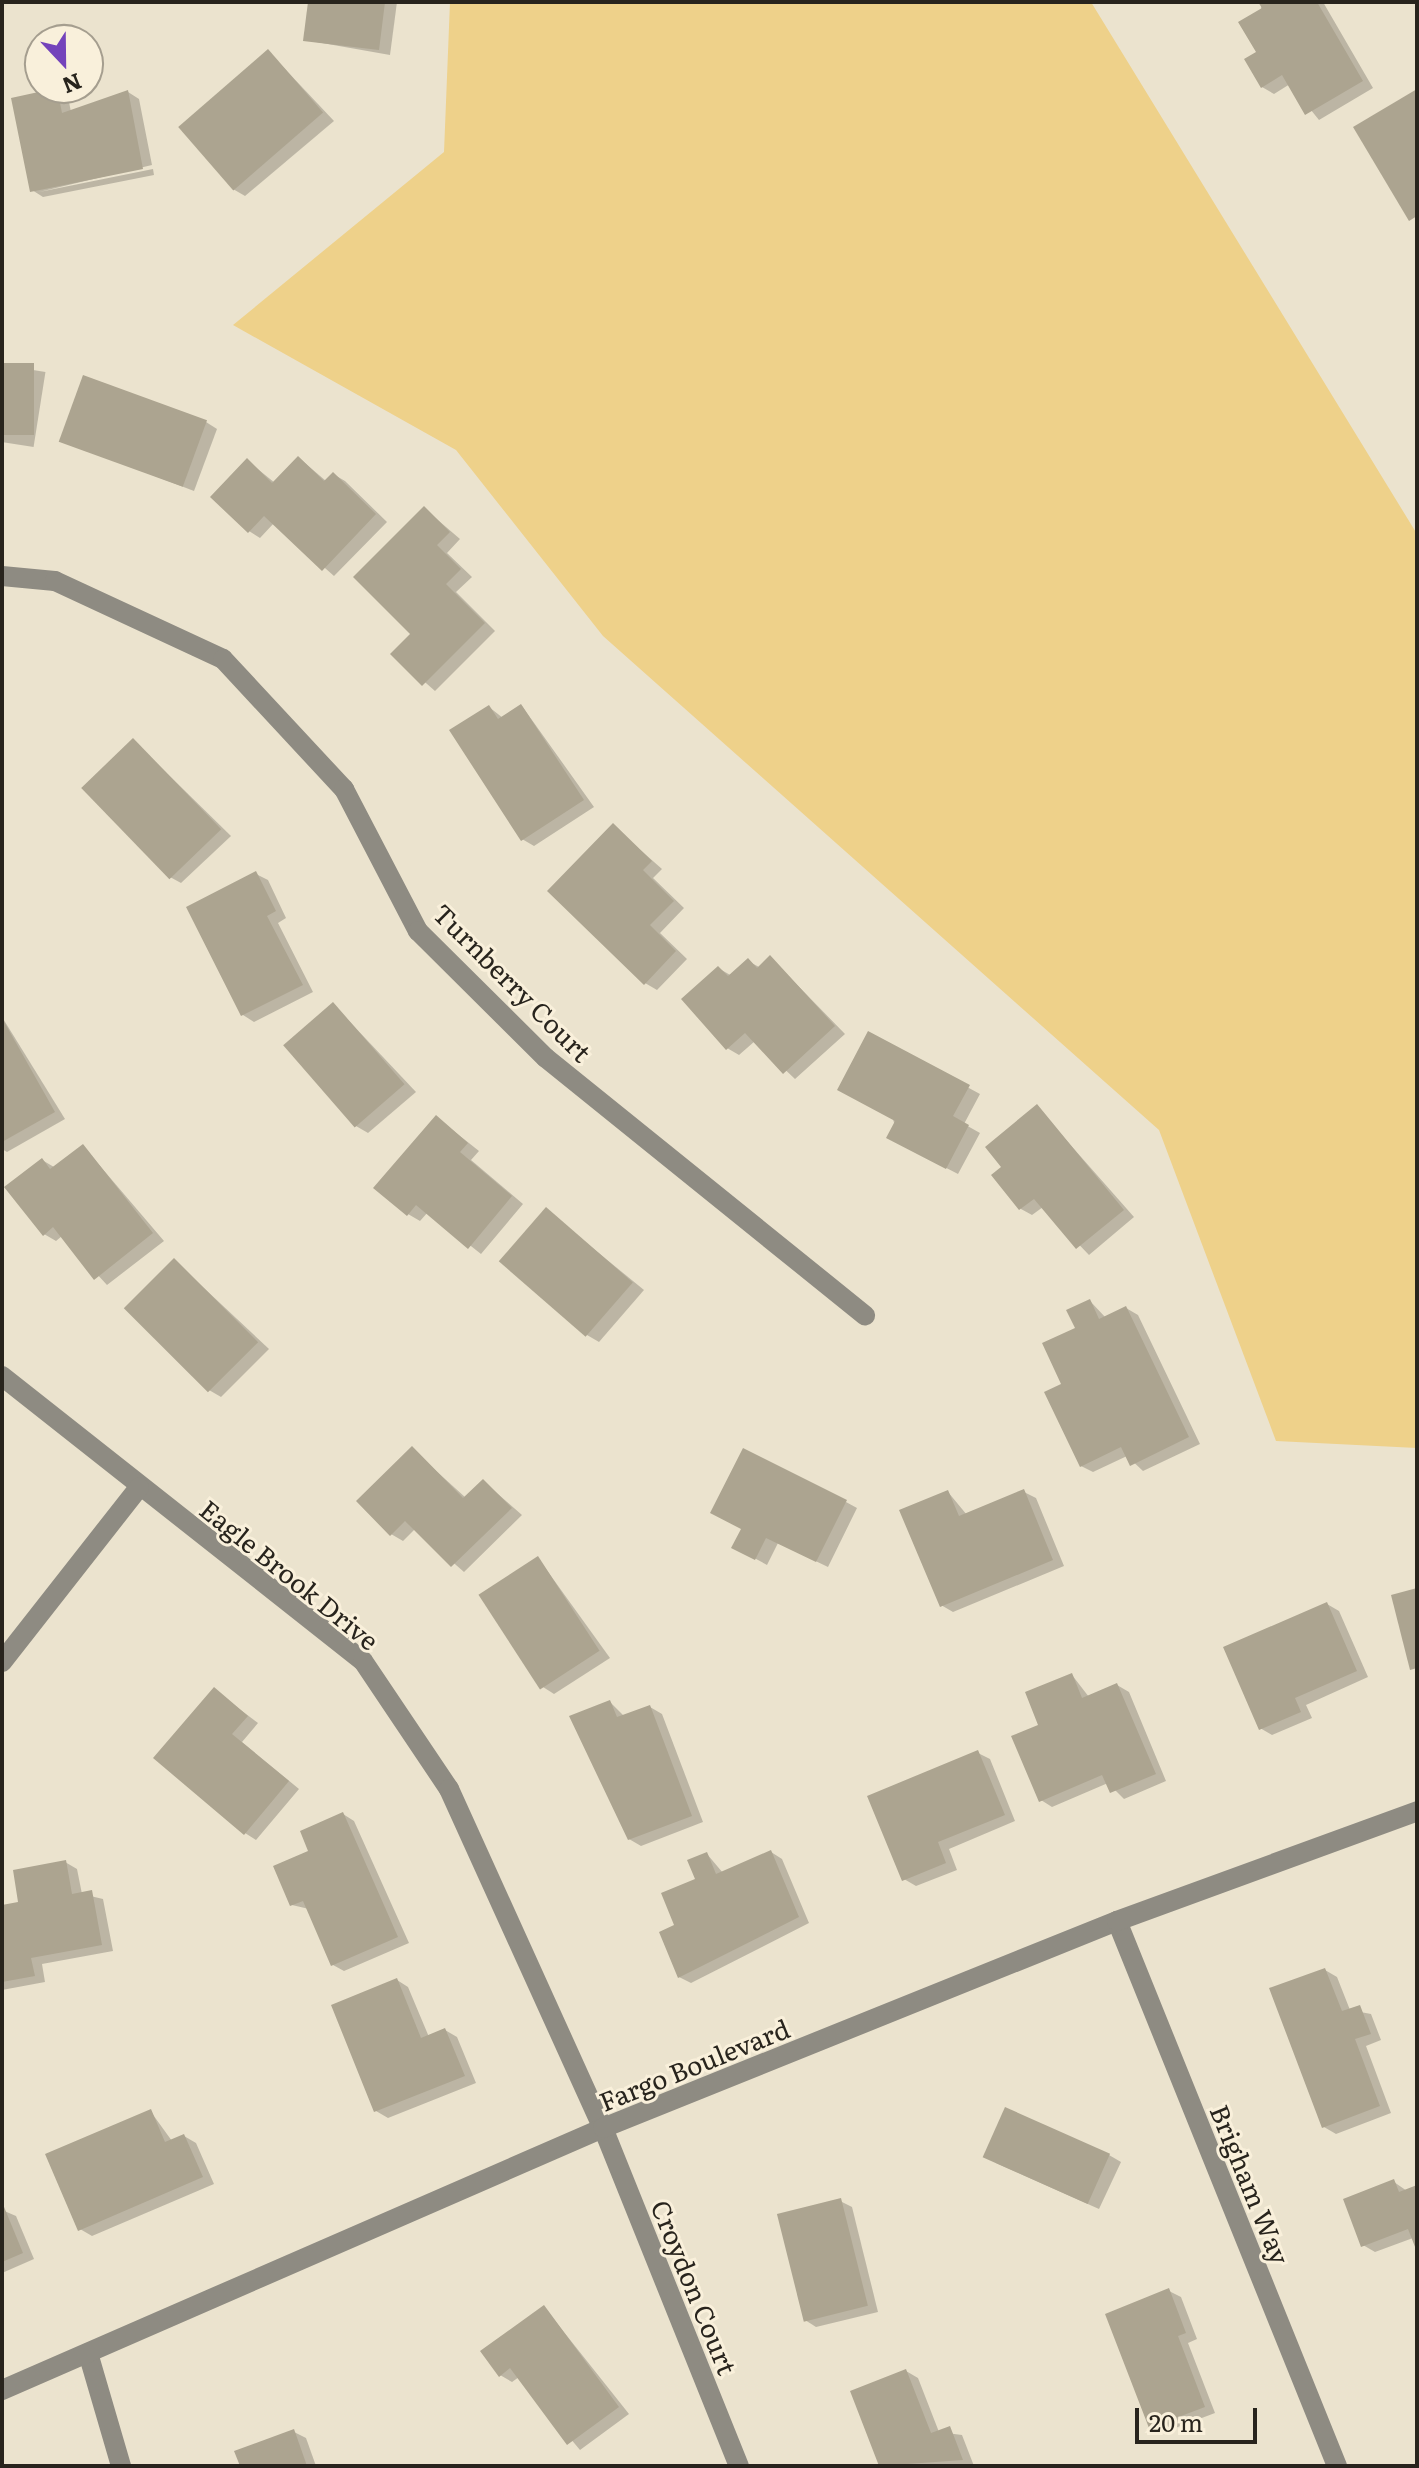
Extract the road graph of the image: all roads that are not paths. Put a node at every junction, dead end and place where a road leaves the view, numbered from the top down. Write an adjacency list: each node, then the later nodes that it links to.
1 (2, 576): 2 (street, Turnberry Court)
2 (865, 1315)
3 (2, 1376): 4 (street, Eagle Brook Drive)
4 (139, 1487): 5 (street); 8 (street, Eagle Brook Drive)
5 (2, 1662)
6 (1417, 1811): 7 (street, Fargo Boulevard)
7 (1117, 1921): 8 (street, Fargo Boulevard); 13 (street, Brigham Way)
8 (603, 2128): 9 (street, Fargo Boulevard); 12 (street, Croydon Court)
9 (88, 2353): 10 (street, Fargo Boulevard); 11 (street)
10 (2, 2390)
11 (121, 2466)
12 (739, 2466)
13 (1337, 2466)

